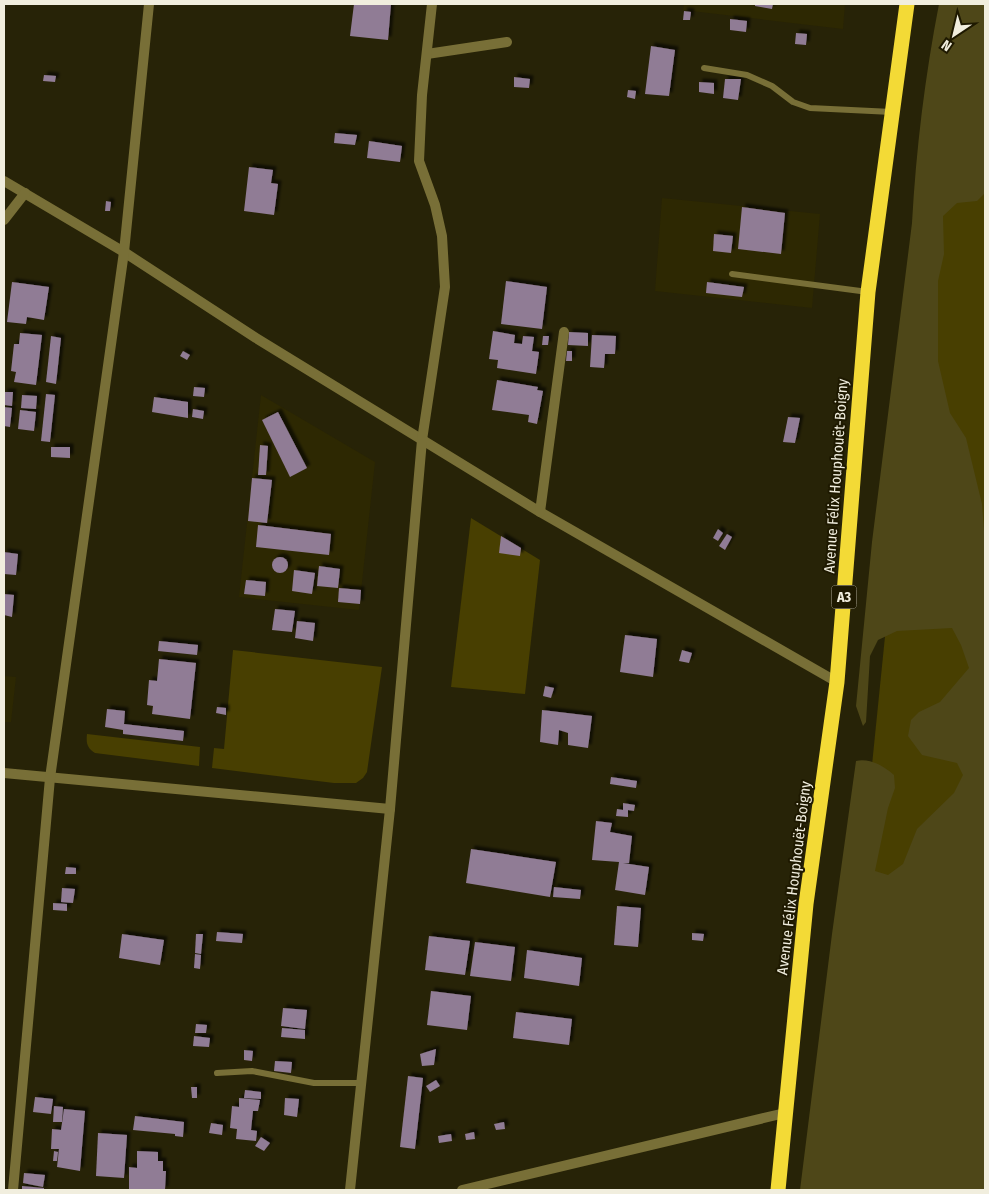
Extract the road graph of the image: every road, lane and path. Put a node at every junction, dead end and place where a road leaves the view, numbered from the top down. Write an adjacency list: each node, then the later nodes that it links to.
1 (149, 4): 11 (street)
2 (432, 4): 5 (street)
3 (907, 4): 7 (highway, Avenue Félix Houphouët-Boigny / A3)
4 (507, 42): 5 (street)
5 (426, 54): 15 (street)
6 (704, 68): 7 (lane)
7 (893, 112): 13 (highway, Avenue Félix Houphouët-Boigny / A3)
8 (4, 181): 9 (street)
9 (25, 193): 10 (street); 11 (street)
10 (4, 220)
11 (124, 252): 15 (street); 19 (street)
12 (732, 274): 13 (lane)
13 (868, 292): 17 (highway, Avenue Félix Houphouët-Boigny / A3)
14 (564, 332): 16 (street)
15 (422, 440): 16 (street); 20 (street)
16 (540, 512): 17 (street)
17 (838, 682): 23 (highway, Avenue Félix Houphouët-Boigny / A3)
18 (4, 774): 19 (street)
19 (50, 778): 20 (street); 24 (street)
20 (390, 809): 22 (street)
21 (217, 1073): 22 (lane)
22 (360, 1083): 25 (street)
23 (785, 1113): 26 (street); 27 (highway, Avenue Félix Houphouët-Boigny / A3)
24 (13, 1190)
25 (350, 1190)
26 (462, 1190)
27 (778, 1190)

